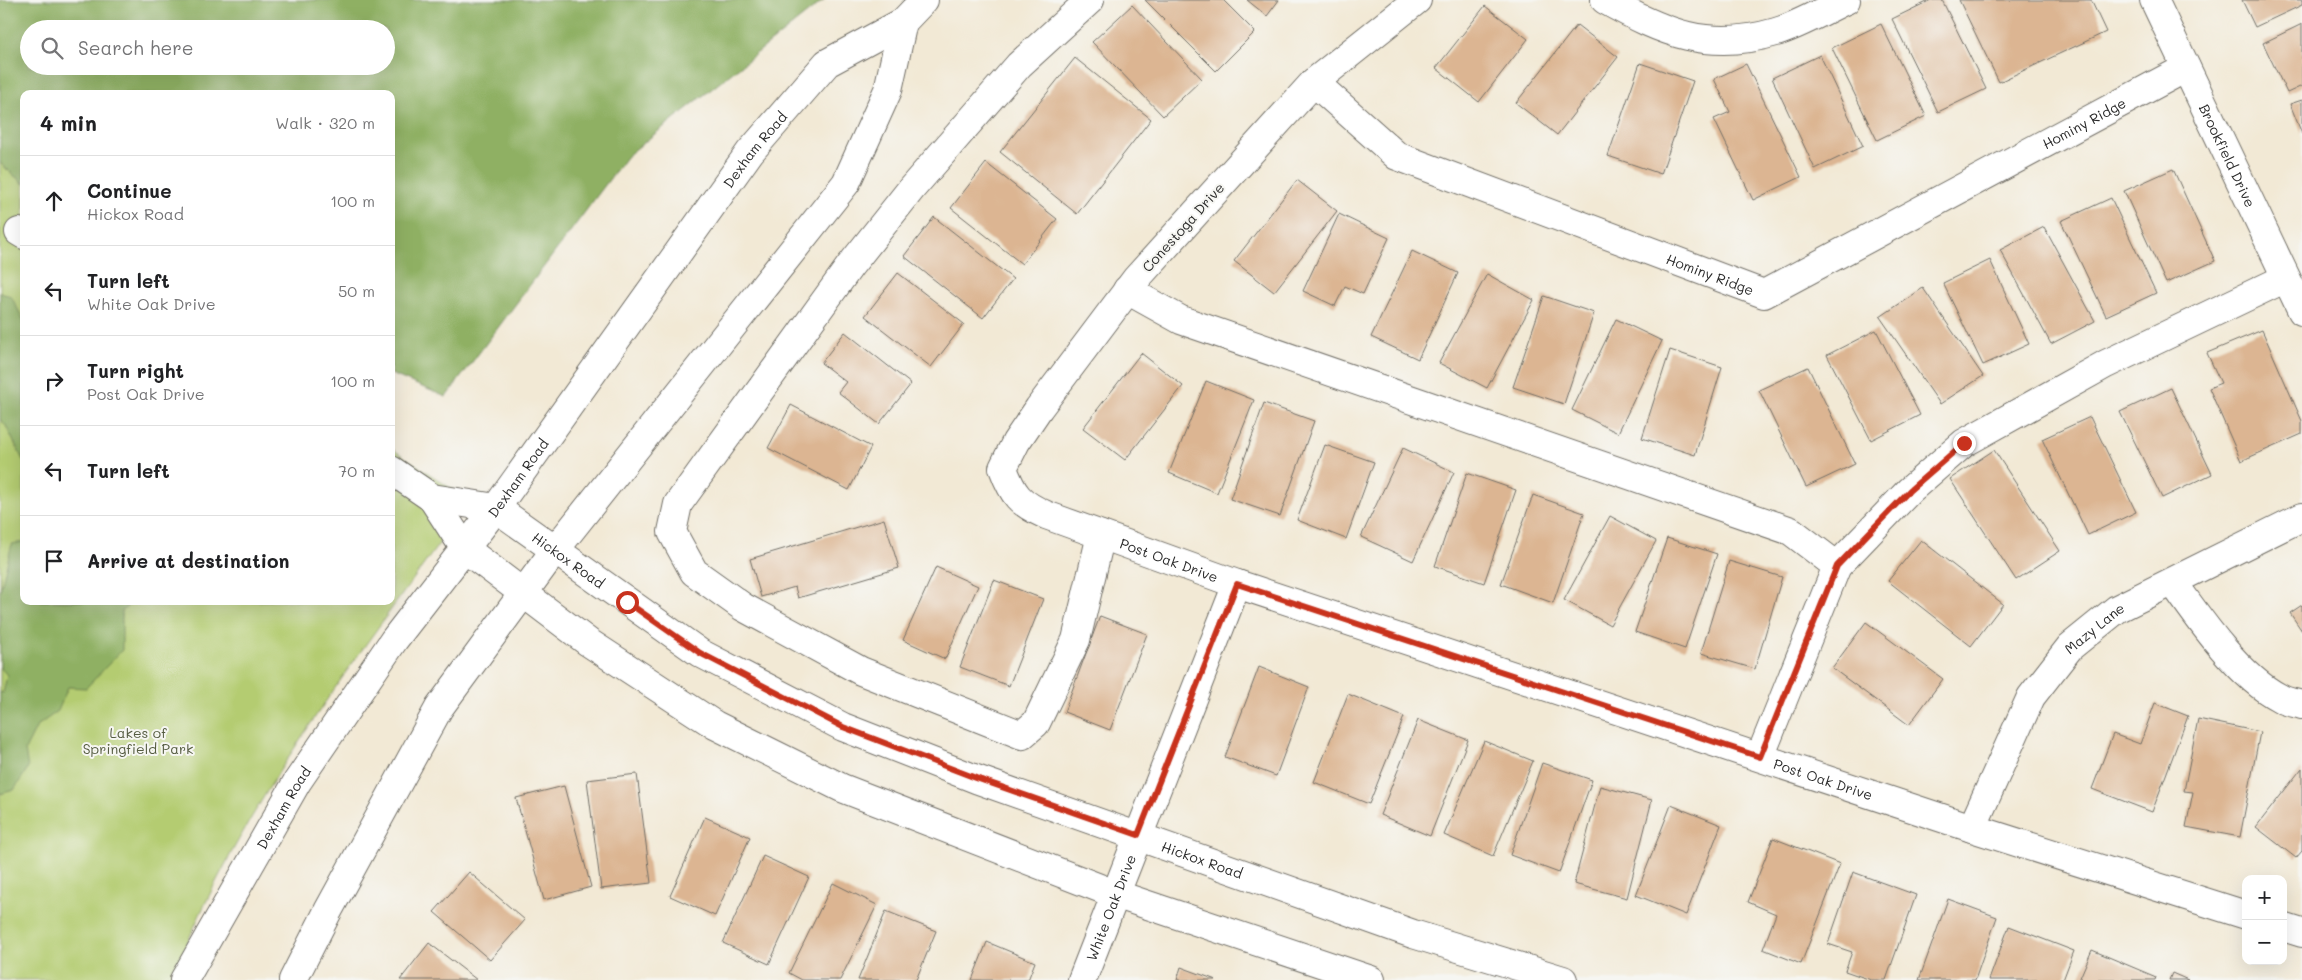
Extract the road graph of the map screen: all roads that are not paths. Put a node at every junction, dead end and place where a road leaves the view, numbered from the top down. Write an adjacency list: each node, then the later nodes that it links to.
1 (924, 0): 7 (street, Dexham Road)
2 (1090, 0): 18 (street)
3 (1417, 0): 9 (street, Conestoga Drive)
4 (1605, 0): 5 (street)
5 (1846, 0)
6 (2154, 0): 8 (street, Brookfield Drive)
7 (903, 22): 16 (street, Dexham Road); 20 (street)
8 (2186, 68): 9 (street, Hominy Ridge); 10 (street, Brookfield Drive)
9 (1314, 82): 11 (street, Conestoga Drive)
10 (2286, 278): 12 (street, Brookfield Drive); 21 (street)
11 (1127, 290): 14 (street, Conestoga Drive); 21 (street)
12 (2302, 311)
13 (395, 473): 15 (street, Hickox Road)
14 (1012, 492): 18 (street, Post Oak Drive)
15 (432, 498): 16 (street, Hickox Road); 19 (street, Hickox Road)
16 (496, 508): 19 (street, Dexham Road); 20 (street, Hickox Road)
17 (2302, 517): 22 (street, Mazy Lane)
18 (1101, 535): 23 (street, Post Oak Drive)
19 (465, 549): 24 (street, Hickox Road); 33 (street, Dexham Road)
20 (555, 550): 24 (street); 28 (street, Hickox Road)
21 (1837, 566): 26 (street)
22 (2173, 582): 25 (street); 27 (street, Mazy Lane)
23 (1237, 584): 26 (street, Post Oak Drive); 28 (street, White Oak Drive)
24 (523, 594): 29 (street, Hickox Road); 34 (street)
25 (2302, 706)
26 (1760, 757): 27 (street, Post Oak Drive)
27 (1972, 828): 30 (street, Post Oak Drive)
28 (1138, 835): 29 (street, White Oak Drive); 37 (street, Hickox Road)
29 (1115, 894): 35 (street, White Oak Drive); 36 (street, Hickox Road)
30 (2242, 914)
31 (2287, 928): 32 (street)
32 (2302, 933)
33 (184, 980)
34 (293, 980)
35 (1082, 980)
36 (1371, 980)
37 (1563, 980)

